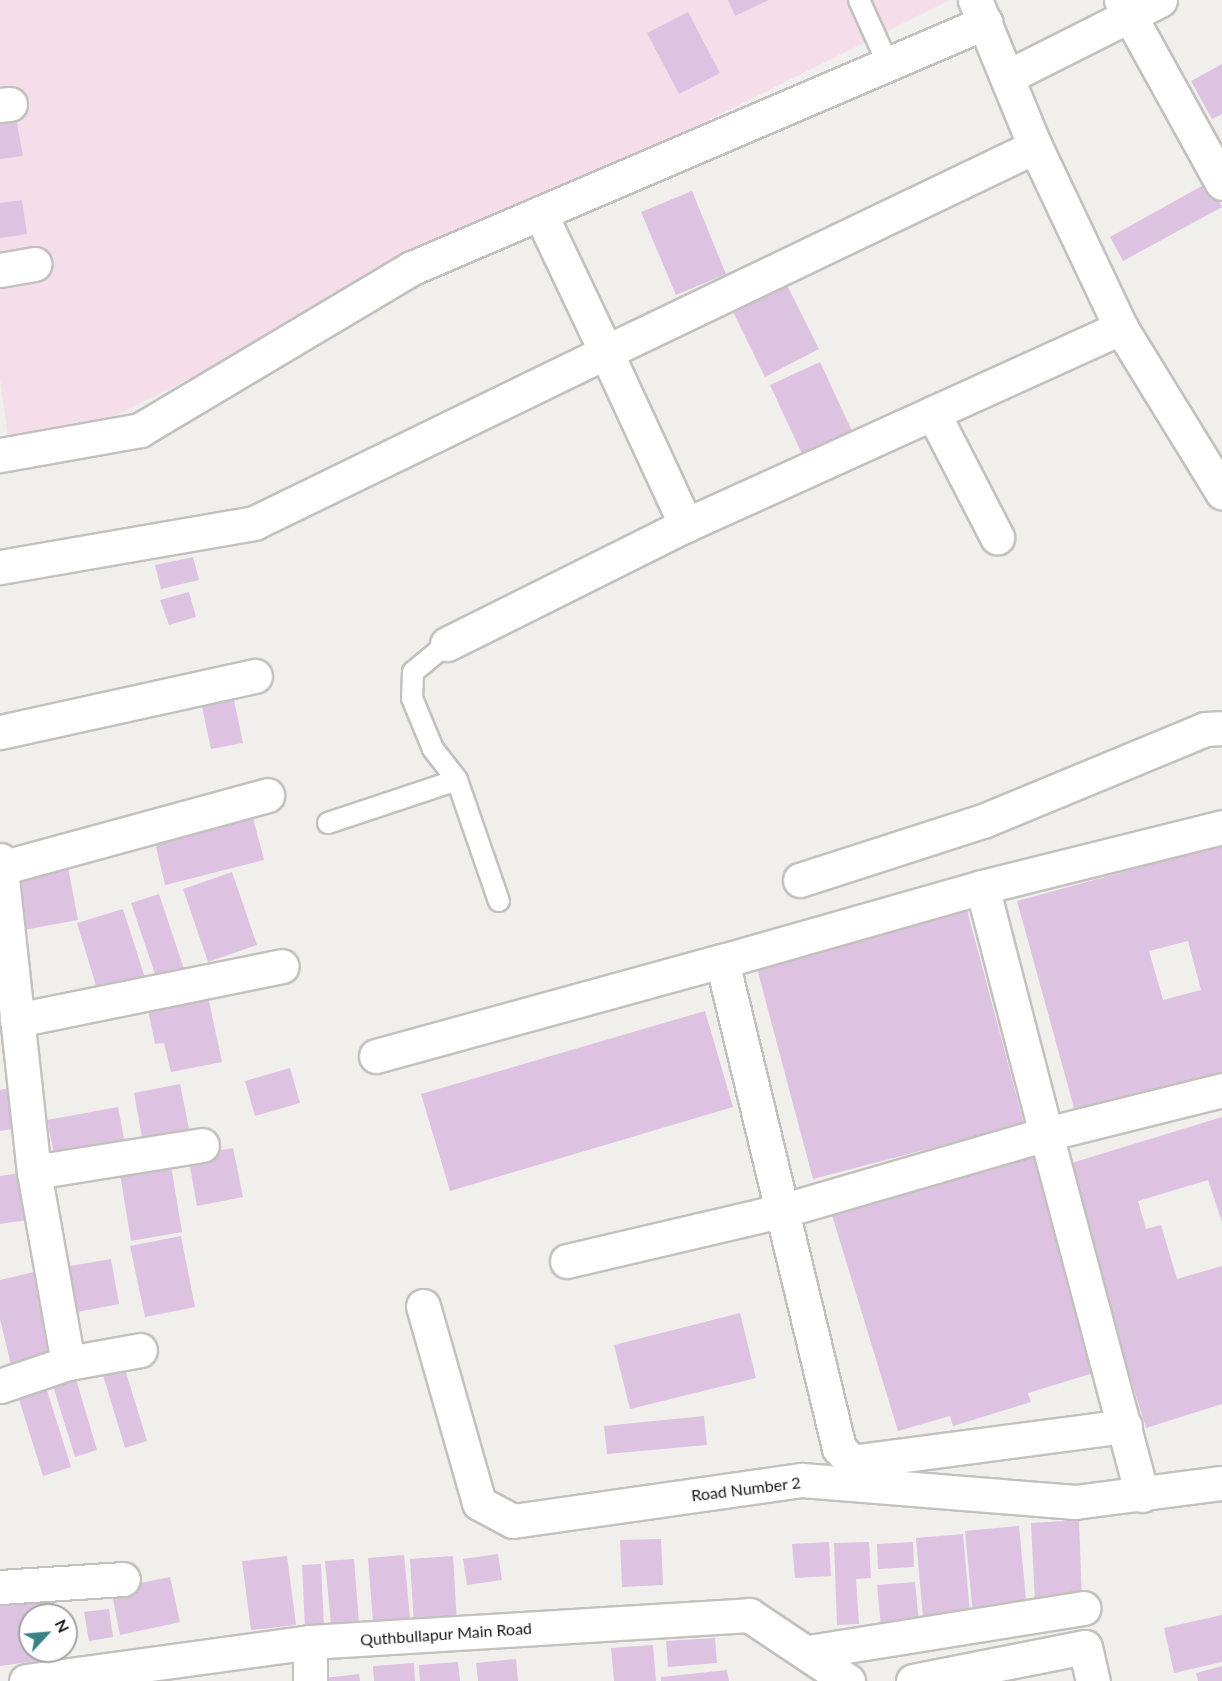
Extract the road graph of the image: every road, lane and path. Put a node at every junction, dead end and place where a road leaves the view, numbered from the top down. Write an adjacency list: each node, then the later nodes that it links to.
1 (859, 0): 5 (lane)
2 (1160, 0): 3 (street)
3 (1124, 7): 6 (street); 8 (street)
4 (980, 11): 5 (street); 6 (street)
5 (888, 64): 9 (street)
6 (1009, 76): 7 (street)
7 (1035, 146): 12 (street); 13 (street)
8 (1222, 183)
9 (540, 213): 13 (street); 15 (street)
10 (34, 264): 11 (street)
11 (0, 270)
12 (1121, 328): 14 (street); 16 (street)
13 (606, 352): 17 (street); 19 (street)
14 (933, 413): 17 (street); 18 (street)
15 (0, 455)
16 (1222, 492)
17 (686, 525): 20 (street)
18 (997, 537)
19 (0, 567)
20 (447, 644): 24 (lane)
21 (255, 676): 23 (street)
22 (1222, 728): 29 (street)
23 (0, 732)
24 (457, 780): 26 (lane); 31 (lane)
25 (267, 795): 28 (street)
26 (328, 823)
27 (1222, 827): 30 (street)
28 (0, 864): 34 (street)
29 (800, 880)
30 (982, 887): 32 (street); 37 (street)
31 (499, 901)
32 (722, 961): 35 (street); 40 (street)
33 (282, 966): 34 (street)
34 (17, 1020): 39 (street)
35 (376, 1056)
36 (1222, 1090): 37 (street)
37 (1046, 1134): 40 (street); 46 (street)
38 (202, 1145): 39 (street)
39 (34, 1172): 44 (street)
40 (781, 1211): 41 (street); 46 (street)
41 (567, 1261)
42 (423, 1306): 48 (street, Road Number 2)
43 (140, 1350): 44 (street)
44 (68, 1364): 45 (street)
45 (0, 1386)
46 (1125, 1426): 48 (street)
47 (1222, 1483): 48 (street, Road Number 2)
48 (1142, 1495)
49 (123, 1579): 50 (street)
50 (0, 1587)
51 (1083, 1608): 53 (street)
52 (310, 1642): 53 (street, Quthbullapur Main Road); 54 (street, Quthbullapur Main Road); 56 (street)
53 (809, 1652): 57 (street, Quthbullapur Main Road)
54 (74, 1679): 55 (street, Quthbullapur Main Road)
55 (26, 1681)
56 (310, 1681)
57 (848, 1681)
58 (913, 1681): 59 (street)
59 (1093, 1681)

